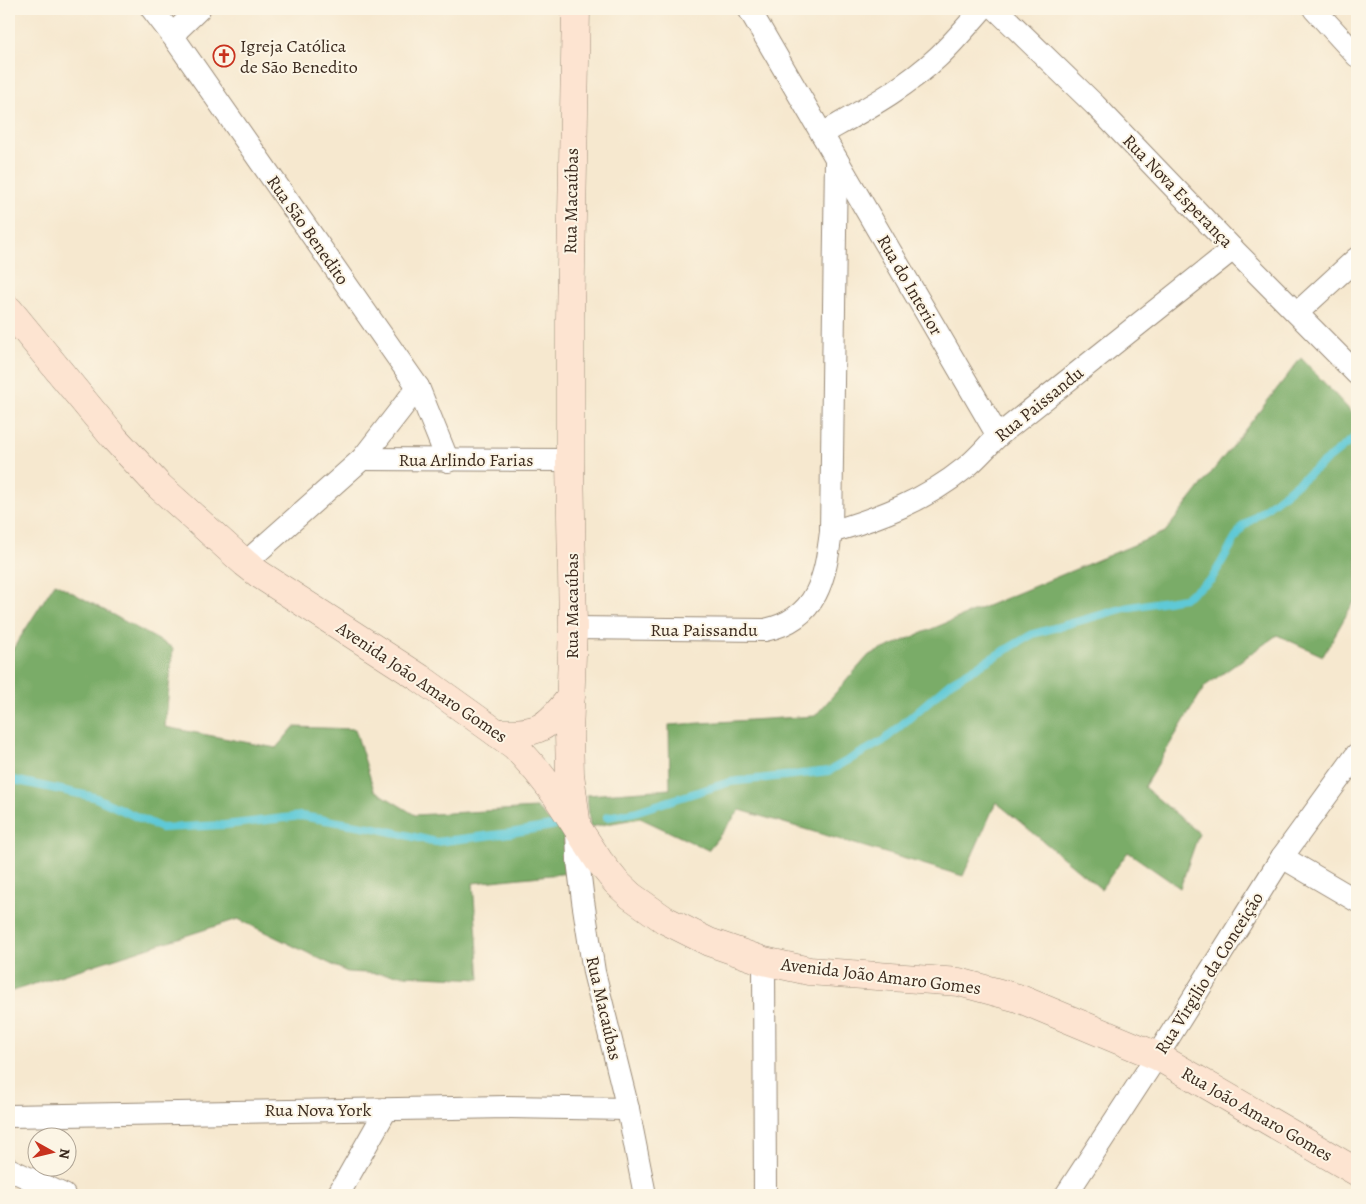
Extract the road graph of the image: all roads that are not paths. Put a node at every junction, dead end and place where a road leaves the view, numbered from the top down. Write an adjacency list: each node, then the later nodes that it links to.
1 (152, 9): 8 (street, Rua São Benedito)
2 (199, 9): 8 (street)
3 (576, 9): 20 (street, Rua Macaúbas)
4 (749, 9): 10 (street, Rua do Interior)
5 (982, 9): 10 (street)
6 (996, 9): 12 (street, Rua Nova Esperança)
7 (1324, 12): 9 (street)
8 (172, 35): 17 (street, Rua São Benedito)
9 (1357, 56)
10 (822, 134): 11 (street, Rua do Interior)
11 (836, 159): 18 (street, Rua do Interior); 22 (street, Rua Paissandu)
12 (1233, 249): 15 (street, Rua Nova Esperança); 18 (street, Rua Paissandu)
13 (1357, 258): 15 (street)
14 (9, 310): 23 (street, Avenida João Amaro Gomes)
15 (1297, 314): 16 (street, Rua Nova Esperança)
16 (1357, 374)
17 (418, 387): 19 (street, Rua Arlindo Farias); 21 (street, Rua São Benedito)
18 (998, 436): 22 (street, Rua Paissandu)
19 (362, 459): 21 (street, Rua Arlindo Farias); 23 (street, Rua Arlindo Farias)
20 (570, 460): 21 (street, Rua Arlindo Farias); 24 (street, Rua Macaúbas)
21 (448, 461)
22 (830, 532): 24 (street, Rua Paissandu)
23 (246, 563): 26 (street, Avenida João Amaro Gomes)
24 (573, 628): 25 (street, Rua Macaúbas)
25 (572, 697): 26 (street); 28 (street, Rua Macaúbas)
26 (497, 733): 28 (street, Avenida João Amaro Gomes)
27 (1357, 754): 29 (street, Rua Virgilio da Conceição)
28 (577, 829): 31 (street, Avenida João Amaro Gomes); 33 (street, Rua Macaúbas)
29 (1282, 857): 30 (street); 32 (street, Rua Virgilio da Conceição)
30 (1357, 901)
31 (764, 961): 32 (street, Avenida João Amaro Gomes); 41 (street)
32 (1157, 1056): 37 (street, Rua João Amaro Gomes); 42 (street, Rua Virgilio da Conceição)
33 (628, 1109): 34 (street, Rua Nova York); 40 (street, Rua Macaúbas)
34 (386, 1110): 35 (street, Rua Nova York); 39 (street)
35 (9, 1116)
36 (9, 1169): 38 (street)
37 (1357, 1172)
38 (64, 1195)
39 (338, 1195)
40 (645, 1195)
41 (765, 1195)
42 (1066, 1195)

